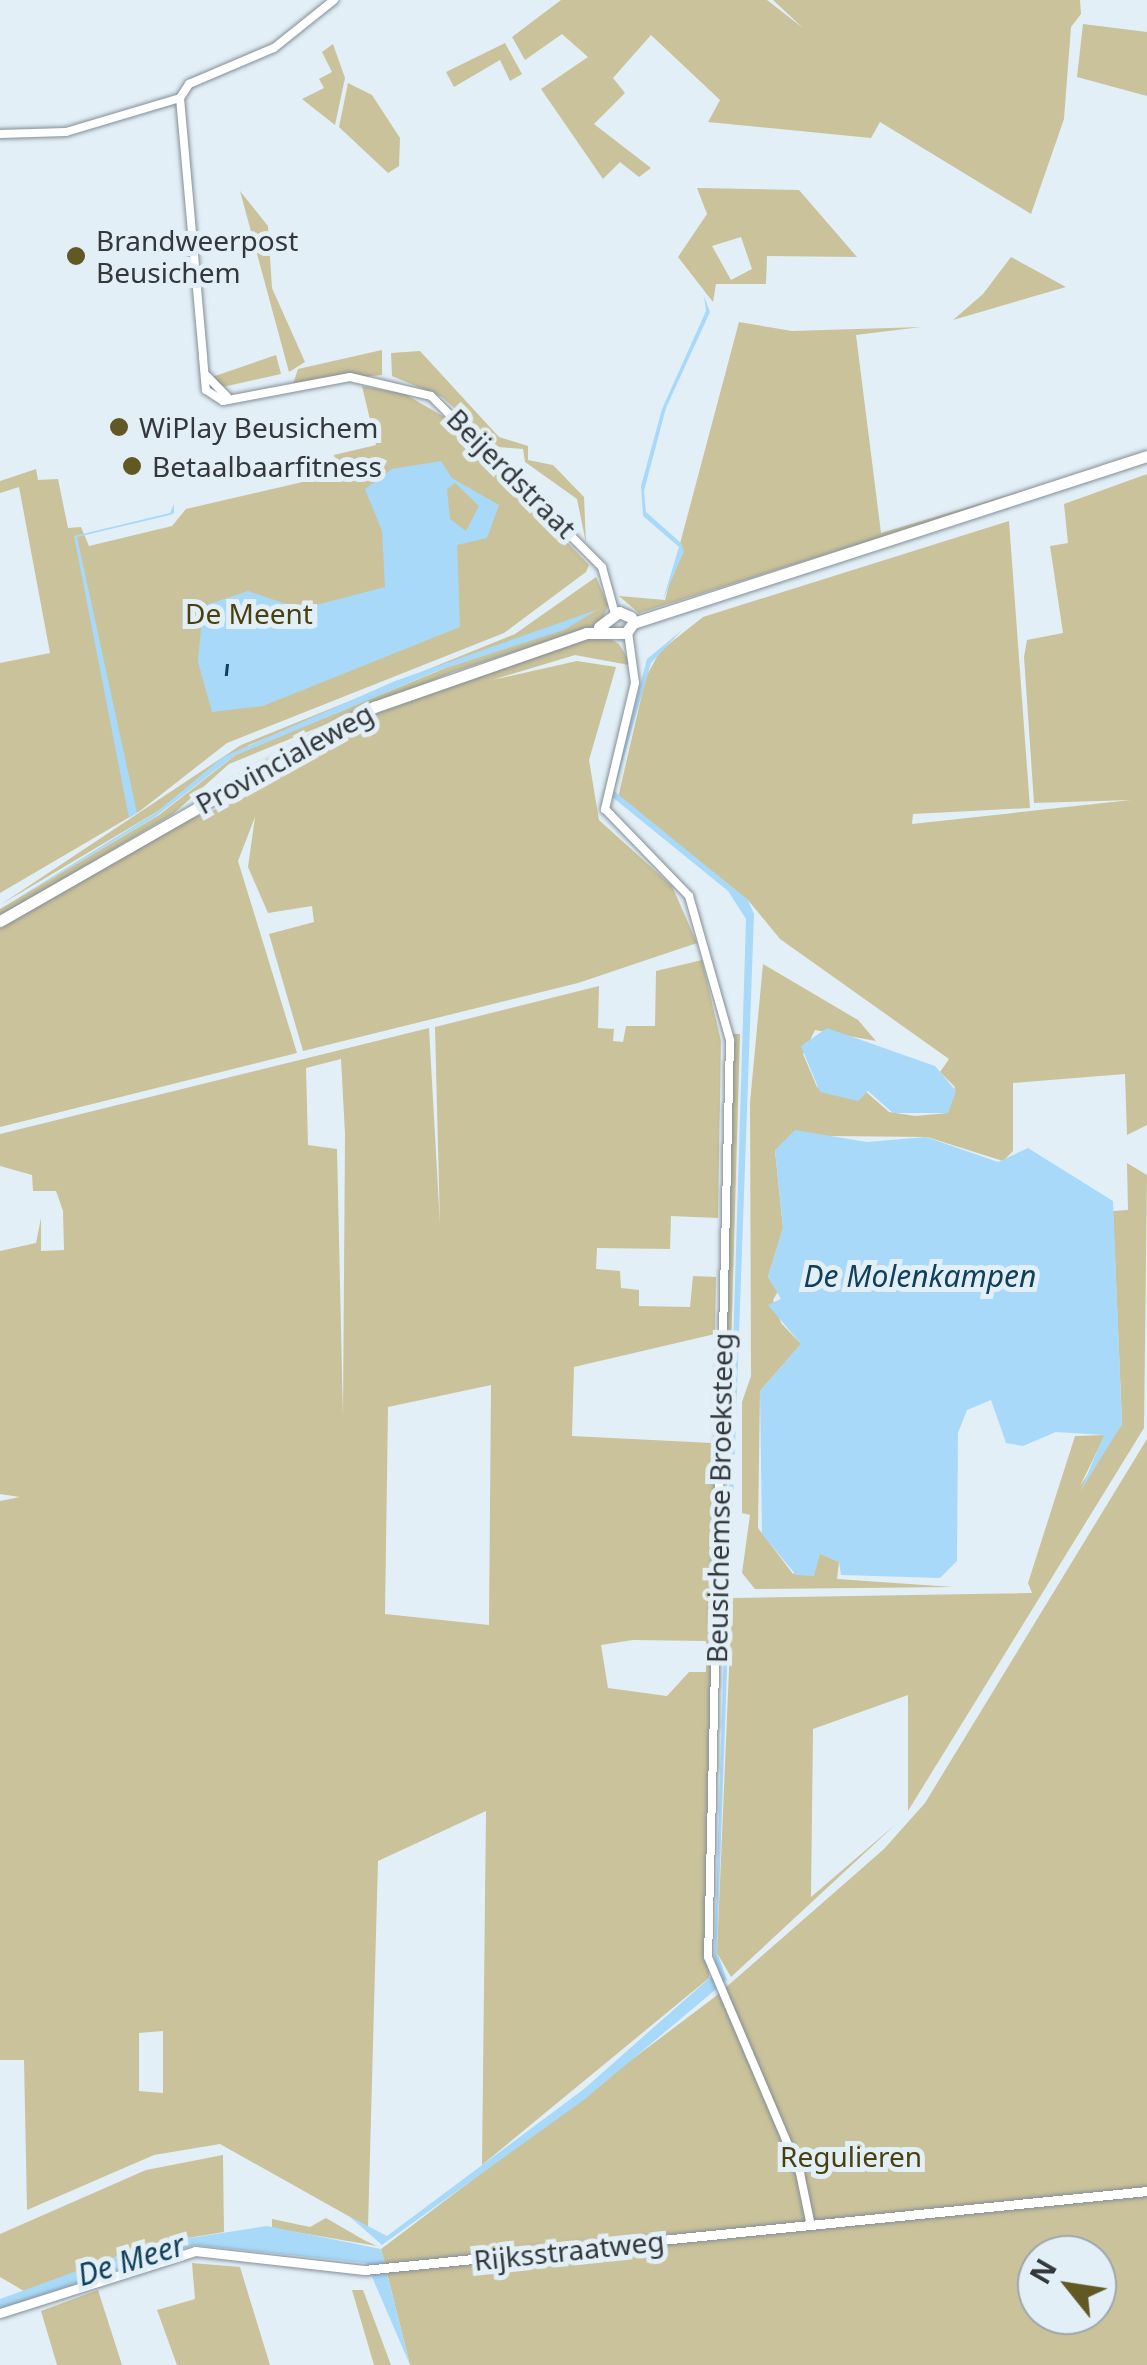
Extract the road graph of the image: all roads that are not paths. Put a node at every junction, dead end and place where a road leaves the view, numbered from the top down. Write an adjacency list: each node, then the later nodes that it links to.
1 (334, 0): 2 (street)
2 (180, 98): 3 (street); 5 (street, Beijerdstraat)
3 (0, 134)
4 (1147, 456): 5 (highway, Provincialeweg)
5 (622, 623): 6 (street, Beijerdstraat); 7 (highway, Provincialeweg)
6 (605, 793): 9 (street, Beusichemse Broeksteeg)
7 (0, 921)
8 (1147, 2191): 9 (main road, Rijksstraatweg)
9 (811, 2226): 10 (main road, Rijksstraatweg)
10 (0, 2313)

